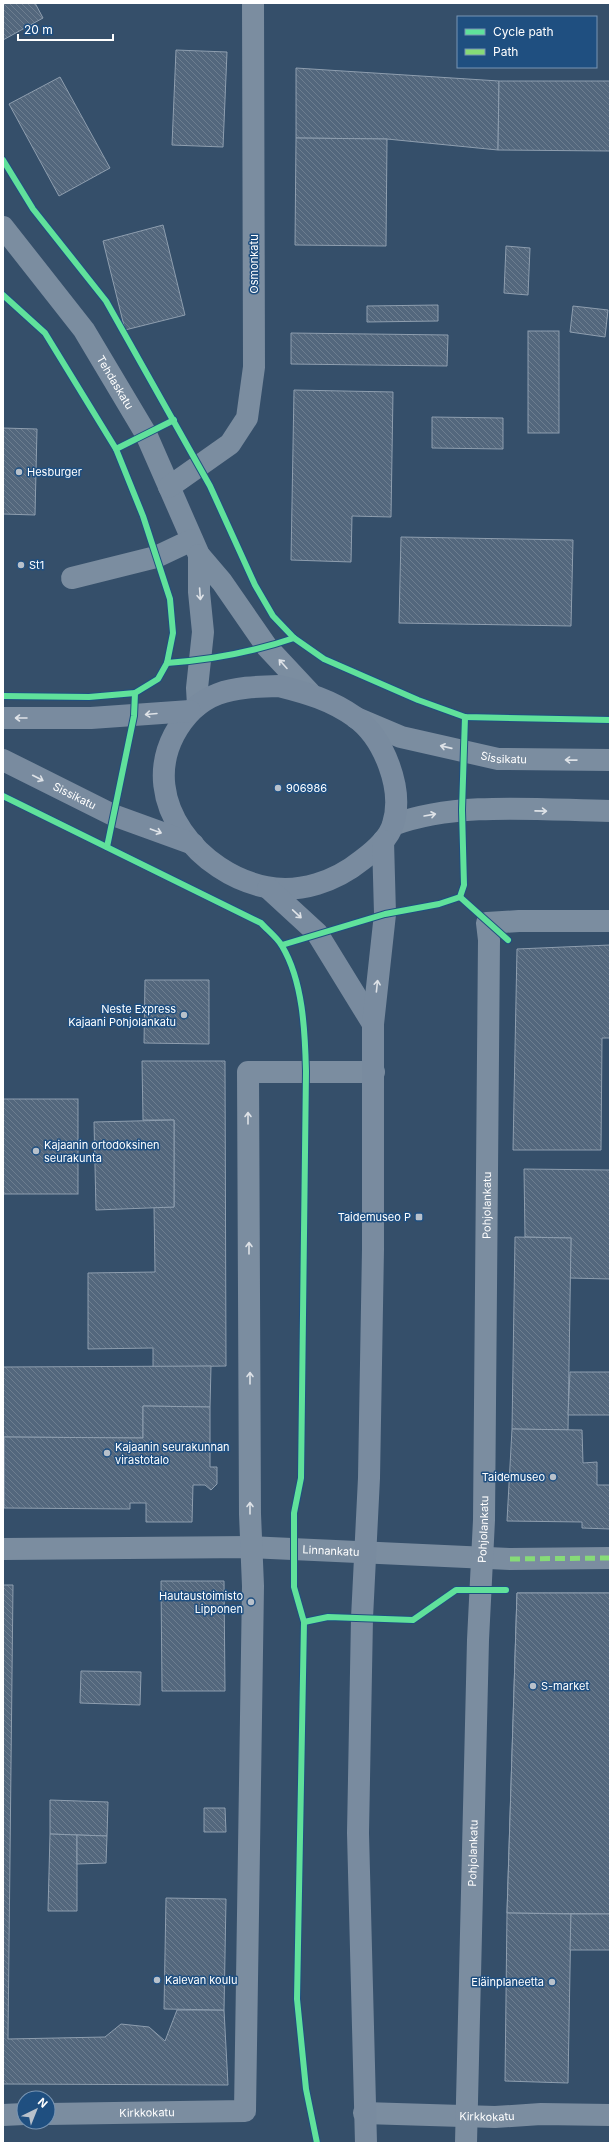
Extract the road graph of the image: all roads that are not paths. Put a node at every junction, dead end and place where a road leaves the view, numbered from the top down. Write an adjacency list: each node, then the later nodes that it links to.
1 (253, 3): 3 (street, Osmonkatu)
2 (5, 234): 3 (street, Tehdaskatu)
3 (169, 487): 4 (street, Tehdaskatu)
4 (195, 547): 5 (street); 6 (street, Tehdaskatu, one-way to 4); 7 (street, Tehdaskatu, one-way to 7)
5 (72, 578)
6 (310, 693): 7 (main road); 9 (main road)
7 (194, 708): 8 (main road, one-way to 8); 14 (main road)
8 (3, 718)
9 (356, 718): 11 (street, Sissikatu, one-way to 9); 13 (main road)
10 (3, 760): 14 (main road, Sissikatu, one-way to 14)
11 (610, 760)
12 (610, 811): 13 (street, one-way to 12)
13 (388, 833): 15 (main road); 17 (main road, one-way to 13)
14 (193, 844): 15 (main road)
15 (268, 888): 17 (main road, one-way to 17)
16 (610, 921): 22 (street, Pohjolankatu)
17 (373, 1024): 18 (main road)
18 (374, 1072): 19 (street, one-way to 18); 21 (main road)
19 (251, 1547): 20 (street, Linnankatu); 21 (street, Linnankatu); 26 (street, Kirkkokatu)
20 (3, 1549)
21 (365, 1551): 22 (street, Linnankatu); 24 (main road)
22 (483, 1557): 23 (street, Linnankatu); 28 (street, Pohjolankatu)
23 (610, 1558)
24 (364, 2113): 28 (street, Kirkkokatu); 30 (main road)
25 (16, 2114): 27 (street)
26 (56, 2114)
27 (3, 2115)
28 (468, 2115): 29 (street, Kirkkokatu); 31 (street, Pohjolankatu)
29 (610, 2115)
30 (366, 2143)
31 (466, 2143)

